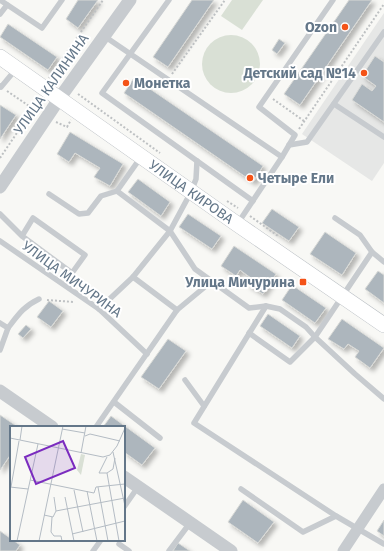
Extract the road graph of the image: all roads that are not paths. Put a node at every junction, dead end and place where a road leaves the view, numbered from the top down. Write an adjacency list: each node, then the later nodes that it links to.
1 (0, 0): 6 (lane)
2 (62, 0): 6 (lane)
3 (130, 0): 9 (street, УЛИЦА КАЛИНИНА)
4 (168, 0): 10 (lane)
5 (334, 0): 17 (lane)
6 (6, 5): 7 (lane)
7 (0, 14)
8 (384, 32): 15 (lane)
9 (104, 36): 10 (lane); 14 (street, УЛИЦА КАЛИНИНА)
10 (130, 54): 19 (lane); 20 (lane)
11 (0, 57): 12 (main road, УЛИЦА КИРОВА)
12 (16, 69): 13 (lane); 14 (main road, УЛИЦА КИРОВА)
13 (0, 86)
14 (59, 99): 18 (main road, УЛИЦА КИРОВА); 21 (street, УЛИЦА КАЛИНИНА)
15 (334, 104): 16 (lane); 17 (lane)
16 (384, 137)
17 (289, 145): 19 (lane)
18 (142, 157): 22 (lane); 23 (main road, УЛИЦА КИРОВА)
19 (282, 157): 25 (lane)
20 (197, 161): 23 (lane); 25 (lane)
21 (0, 186)
22 (117, 191): 24 (lane); 29 (lane)
23 (191, 192): 27 (main road, УЛИЦА КИРОВА); 29 (lane)
24 (49, 194)
25 (253, 201): 27 (lane)
26 (0, 214): 30 (lane)
27 (241, 218): 36 (main road, УЛИЦА КИРОВА)
28 (335, 218): 32 (lane)
29 (170, 231): 34 (lane); 35 (lane)
30 (22, 236): 30 (lane)
31 (0, 241): 39 (lane, УЛИЦА МИЧУРИНА)
32 (372, 252): 33 (lane); 36 (lane)
33 (384, 262)
34 (133, 277): 39 (lane); 40 (lane)
35 (212, 281): 38 (lane); 40 (lane)
36 (342, 296): 42 (main road, УЛИЦА КИРОВА); 45 (lane)
37 (40, 299): 43 (lane)
38 (266, 306): 44 (lane); 45 (lane)
39 (99, 309): 47 (lane, УЛИЦА МИЧУРИНА)
40 (177, 310): 47 (lane)
41 (0, 323): 43 (lane)
42 (384, 325)
43 (8, 328): 46 (lane)
44 (249, 333): 45 (lane); 52 (lane)
45 (315, 337): 50 (lane)
46 (0, 350)
47 (147, 354): 51 (lane)
48 (185, 380): 52 (lane)
49 (0, 391): 53 (street)
50 (384, 399)
51 (114, 402): 54 (lane); 55 (lane)
52 (204, 406): 61 (lane)
53 (51, 426)
54 (97, 426)
55 (160, 438)
56 (125, 477): 57 (street)
57 (138, 486): 60 (lane); 62 (street)
58 (241, 489): 61 (lane)
59 (384, 489): 63 (street)
60 (125, 506)
61 (336, 516): 63 (lane)
62 (190, 523): 69 (lane); 70 (street)
63 (357, 529): 66 (lane); 71 (street)
64 (100, 541): 67 (lane)
65 (120, 544): 68 (lane)
66 (384, 544)
67 (93, 551)
68 (129, 551)
69 (169, 551)
70 (231, 551)
71 (343, 551)

